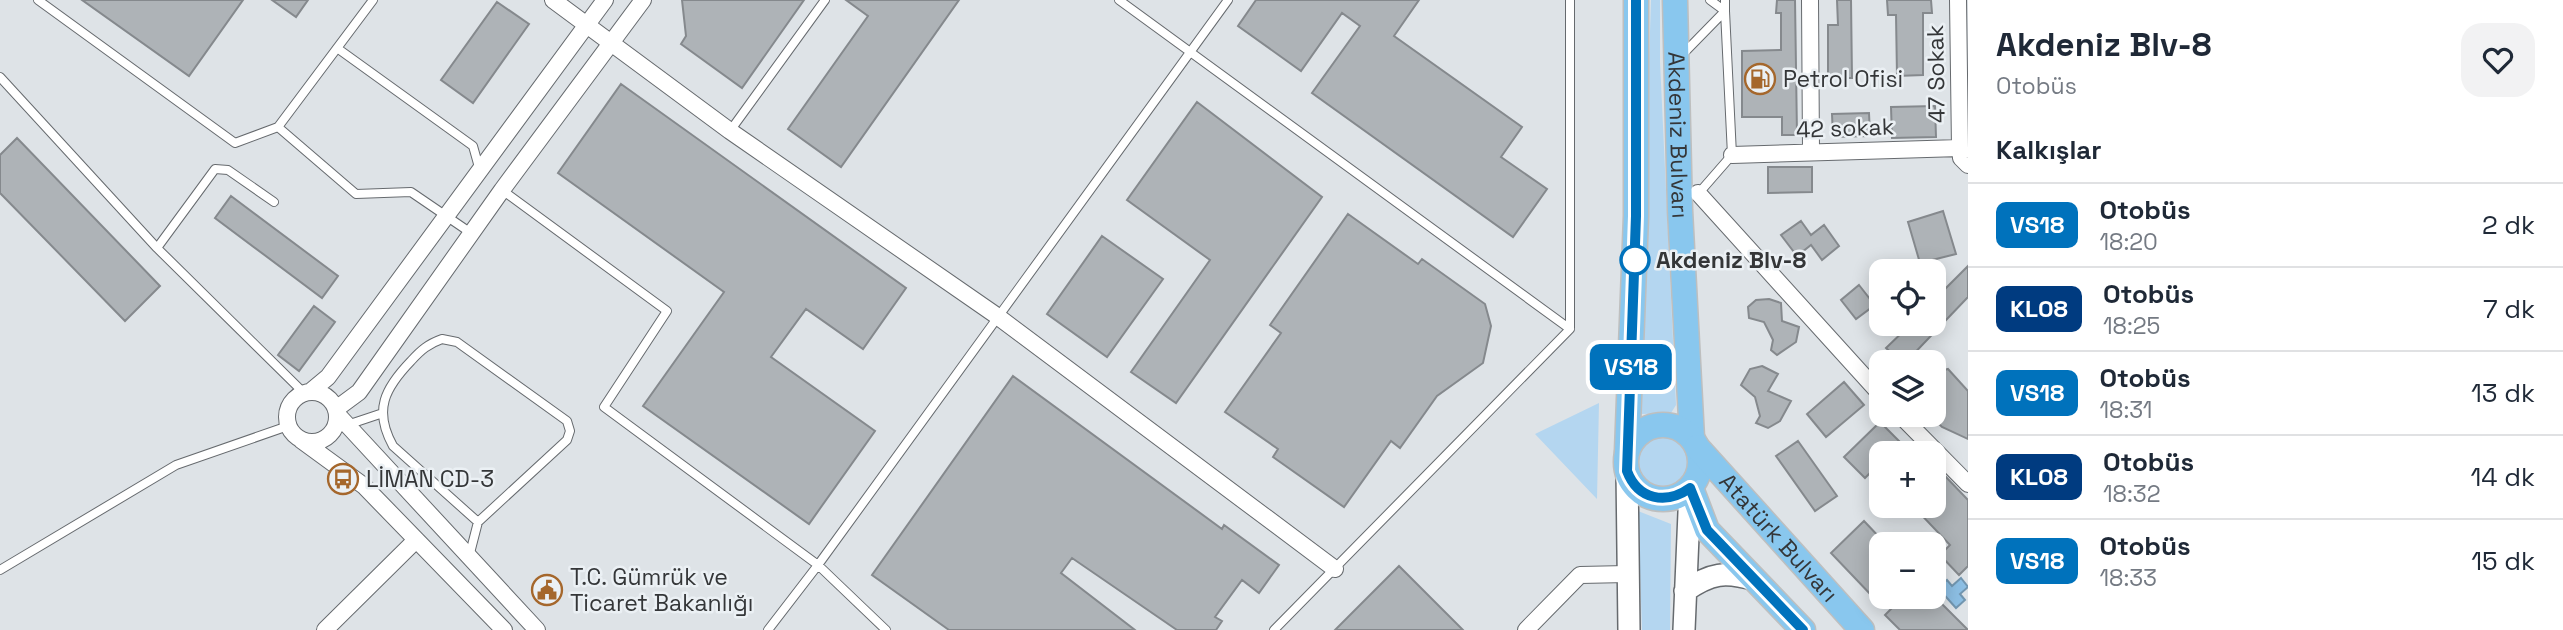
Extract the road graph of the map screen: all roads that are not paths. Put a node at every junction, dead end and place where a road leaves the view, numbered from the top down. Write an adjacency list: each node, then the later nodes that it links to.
1 (38, 0): 24 (lane)
2 (373, 0): 19 (lane)
3 (553, 0): 17 (street)
4 (605, 0): 17 (street)
5 (643, 0): 18 (street)
6 (825, 0): 25 (lane)
7 (1119, 0): 20 (lane)
8 (1228, 0): 20 (lane)
9 (1570, 0): 39 (lane)
10 (1636, 0): 48 (main road, Akdeniz Bulvarı)
11 (1675, 0): 21 (main road, Akdeniz Bulvarı)
12 (1710, 0): 16 (lane)
13 (1725, 0): 16 (lane)
14 (1810, 0): 27 (street)
15 (1958, 0): 23 (street, 47 Sokak)
16 (1726, 11): 21 (lane); 28 (lane)
17 (587, 25): 18 (street); 30 (street)
18 (612, 44): 25 (street); 31 (street)
19 (337, 48): 24 (lane); 30 (lane)
20 (1190, 53): 38 (lane); 39 (lane)
21 (1674, 63): 34 (main road, Akdeniz Bulvarı)
22 (0, 77): 37 (lane)
23 (1964, 124): 26 (street, 47 Sokak)
24 (278, 127): 35 (lane)
25 (730, 131): 38 (street)
26 (1960, 148): 27 (street, 42 sokak); 29 (street)
27 (1811, 151): 28 (street, 42 sokak)
28 (1732, 155): 32 (lane)
29 (1968, 165)
30 (480, 174): 31 (street); 35 (street)
31 (502, 190): 36 (street); 54 (lane)
32 (1698, 193): 34 (lane); 40 (street)
33 (274, 202): 37 (lane)
34 (1680, 210): 47 (main road, Akdeniz Bulvarı)
35 (447, 217): 36 (lane); 41 (street)
36 (471, 233): 43 (street)
37 (157, 248): 41 (lane)
38 (997, 316): 54 (lane); 55 (street)
39 (1570, 328): 55 (lane)
40 (1869, 382)
41 (307, 392): 43 (street); 44 (street)
42 (383, 413): 43 (lane); 51 (lane); 51 (lane)
43 (340, 416): 46 (street); 53 (street)
44 (288, 426): 46 (street); 56 (lane)
45 (1912, 427): 49 (street)
46 (301, 440): 52 (street)
47 (1695, 443): 48 (main road); 50 (main road); 70 (main road, Atatürk Bulvarı)
48 (1627, 461): 50 (main road); 57 (main road, Akdeniz Bulvarı)
49 (1968, 484)
50 (1690, 488): 58 (main road, Atatürk Bulvarı); 59 (main road)
51 (478, 522): 53 (lane)
52 (416, 540): 60 (street); 61 (street)
53 (469, 559): 62 (street)
54 (818, 565): 63 (lane); 64 (lane)
55 (1335, 569): 65 (lane)
56 (0, 570)
57 (1627, 574): 66 (street); 67 (main road, Akdeniz Bulvarı)
58 (1755, 580): 59 (main road); 69 (main road, Atatürk Bulvarı)
59 (1685, 592): 68 (main road)
60 (325, 630)
61 (504, 630)
62 (537, 630)
63 (768, 630)
64 (886, 630)
65 (1274, 630)
66 (1526, 630)
67 (1629, 630)
68 (1684, 630)
69 (1803, 630)
70 (1862, 630)

